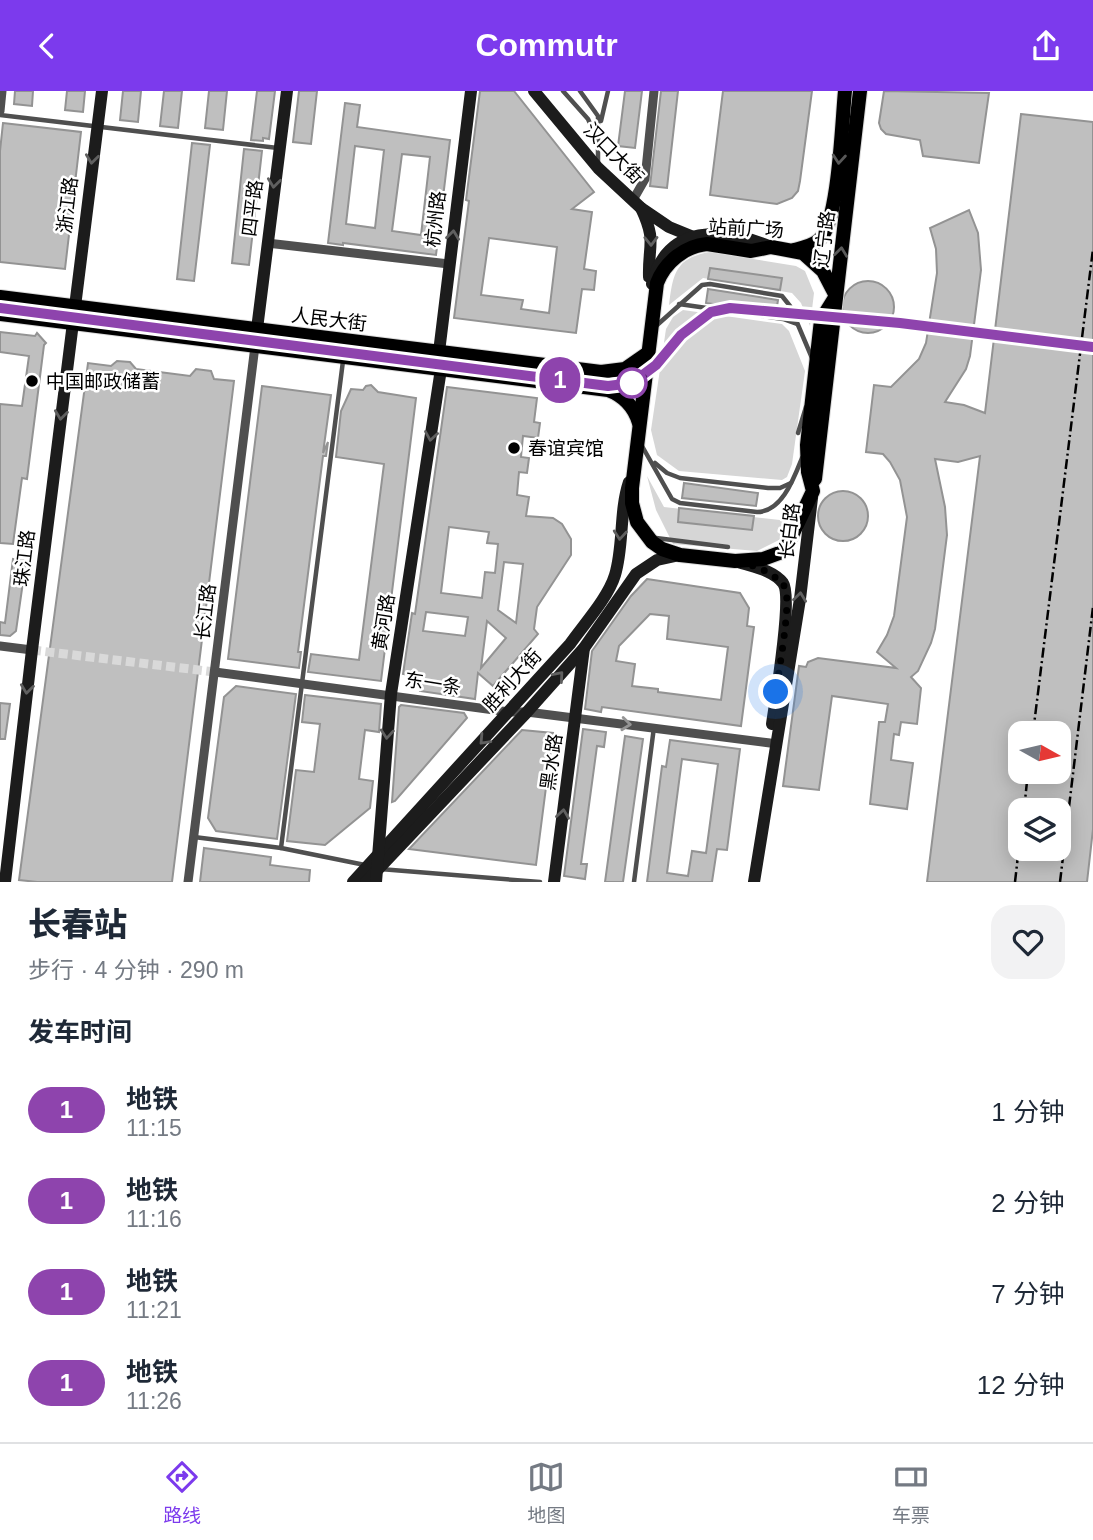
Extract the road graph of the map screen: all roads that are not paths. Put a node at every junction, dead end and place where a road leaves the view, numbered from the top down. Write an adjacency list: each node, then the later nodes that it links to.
1 (2, 91): 12 (street)
2 (102, 91): 13 (main road, 浙江路)
3 (287, 91): 16 (main road, 四平路)
4 (471, 91): 23 (main road, 杭州路, one-way to 4)
5 (534, 91): 17 (main road, 汉口大街)
6 (563, 91): 15 (lane)
7 (580, 91): 14 (lane)
8 (608, 91): 14 (lane)
9 (654, 91): 18 (street)
10 (845, 91): 22 (main road, 辽宁路, one-way to 22)
11 (860, 91): 25 (main road, 辽宁路, one-way to 11)
12 (0, 113): 13 (lane)
13 (96, 126): 16 (lane); 28 (main road, 浙江路, one-way to 28)
14 (599, 126): 15 (lane)
15 (597, 145): 17 (lane)
16 (279, 148): 20 (main road, 四平路, one-way to 20)
17 (598, 168): 18 (main road, 汉口大街)
18 (637, 204): 19 (main road, 汉口大街); 24 (main road, one-way to 24)
19 (691, 236): 21 (main road); 24 (main road)
20 (267, 243): 23 (street); 32 (main road, 四平路)
21 (771, 247): 22 (main road, 站前广场); 33 (main road, 站前广场)
22 (794, 250): 25 (main road, 站前广场)
23 (449, 264): 35 (main road, 杭州路)
24 (651, 293): 33 (main road)
25 (836, 296): 38 (main road); 40 (main road, 辽宁路)
26 (0, 297): 28 (main road, 人民大街)
27 (679, 304): 31 (lane); 31 (lane); 33 (lane)
28 (74, 307): 30 (main road, 浙江路); 32 (main road, 人民大街)
29 (0, 314): 30 (main road, 人民大街)
30 (72, 323): 34 (main road, 人民大街); 53 (main road, 珠江路, one-way to 53)
31 (798, 325): 38 (lane)
32 (257, 329): 35 (main road, 人民大街)
33 (651, 332): 36 (main road, 站前广场)
34 (255, 346): 37 (main road, 人民大街); 54 (street, 长江路)
35 (439, 352): 36 (main road, 人民大街)
36 (648, 353): 41 (main road, 站前广场)
37 (344, 357): 39 (main road, 人民大街); 55 (lane)
38 (816, 368): 40 (main road)
39 (441, 369): 41 (main road, 人民大街); 56 (main road, 黄河路, one-way to 56)
40 (819, 394): 42 (main road); 46 (main road, 长白路)
41 (638, 433): 43 (lane); 44 (main road, 站前广场)
42 (802, 439): 45 (lane); 46 (main road)
43 (652, 460): 45 (lane); 45 (lane)
44 (634, 468): 47 (main road, 站前广场); 57 (main road, 胜利大街, one-way to 57)
45 (792, 483)
46 (813, 491): 50 (main road); 72 (main road, 长白路, one-way to 46)
47 (643, 532): 48 (lane); 49 (main road)
48 (728, 547)
49 (680, 555): 50 (main road); 52 (main road, 胜利大街)
50 (735, 561): 61 (main road, 长白路)
51 (0, 646): 53 (street)
52 (584, 647): 58 (main road, 胜利大街, one-way to 52); 59 (main road, 黑水路)
53 (32, 650): 65 (main road, 珠江路, one-way to 65)
54 (215, 672): 55 (street, 东一条); 62 (street, 长江路)
55 (301, 683): 56 (street, 东一条); 63 (lane)
56 (391, 694): 57 (street, 东一条); 64 (main road, 黄河路, one-way to 64)
57 (509, 712): 58 (street, 东一条); 64 (main road, 胜利大街, one-way to 64)
58 (527, 712): 59 (street, 东一条); 64 (main road, 胜利大街)
59 (576, 719): 60 (street, 东一条, one-way to 60); 70 (main road, 黑水路, one-way to 59)
60 (654, 727): 61 (street, 东一条); 71 (lane)
61 (770, 743): 72 (main road, 长白路)
62 (194, 837): 63 (lane); 66 (street, 长江路)
63 (281, 848): 64 (lane)
64 (375, 868): 67 (main road, 胜利大街); 68 (main road, 胜利大街); 69 (lane)
65 (5, 882)
66 (188, 882)
67 (353, 882)
68 (366, 882)
69 (540, 882)
70 (554, 882)
71 (634, 882)
72 (752, 882)

